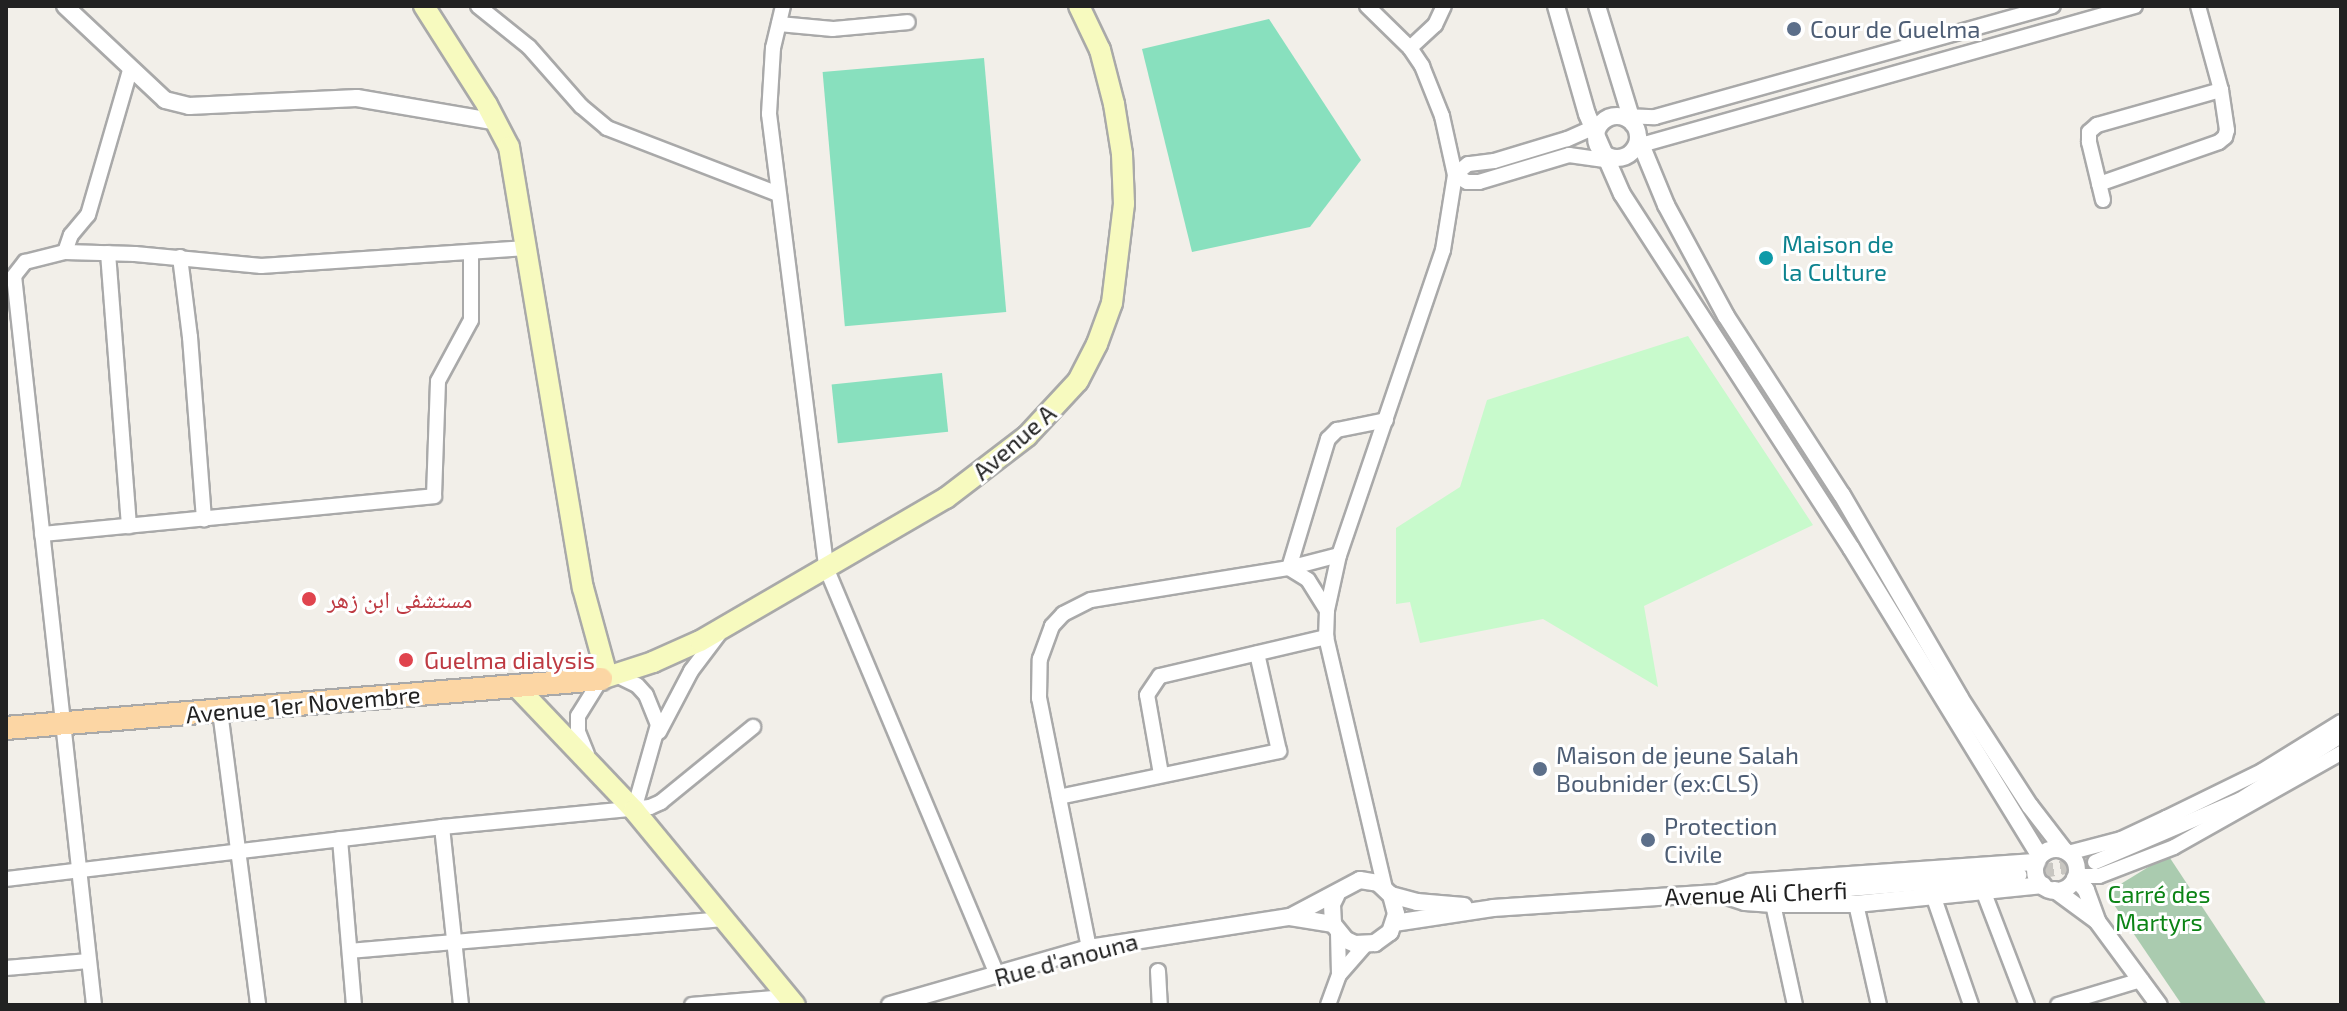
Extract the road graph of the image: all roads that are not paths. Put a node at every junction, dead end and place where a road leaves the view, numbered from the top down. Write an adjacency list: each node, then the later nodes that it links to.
1 (65, 6): 16 (street)
2 (478, 6): 25 (street)
3 (783, 6): 14 (street)
4 (1079, 6): 39 (main road, Avenue A)
5 (1367, 6): 15 (street)
6 (1444, 6): 15 (street)
7 (1556, 6): 19 (street)
8 (1597, 6): 19 (street)
9 (2053, 6): 19 (street)
10 (2135, 6): 19 (street)
11 (2198, 6): 17 (street)
12 (427, 7): 18 (main road)
13 (908, 22): 14 (street)
14 (779, 24): 25 (street)
15 (1410, 48): 20 (street)
16 (130, 70): 18 (street); 29 (street)
17 (2221, 90): 24 (street); 24 (street)
18 (497, 122): 28 (main road)
19 (1619, 137): 21 (street); 23 (street); 61 (street); 62 (street)
20 (1449, 140): 21 (street); 22 (street)
21 (1477, 163): 22 (street)
22 (1455, 175): 23 (street); 27 (street)
23 (1479, 182): 27 (street)
24 (2099, 184): 26 (street)
25 (778, 194): 39 (street)
26 (2103, 200)
27 (1450, 221): 33 (street)
28 (526, 248): 30 (street); 44 (main road)
29 (65, 252): 31 (street); 36 (street)
30 (471, 252): 32 (street); 34 (street)
31 (108, 253): 32 (street); 35 (street)
32 (180, 257): 34 (street)
33 (1386, 420): 37 (street); 38 (street)
34 (204, 519): 35 (street)
35 (129, 526): 36 (street)
36 (42, 534): 47 (street)
37 (1339, 555): 38 (street); 40 (street)
38 (1289, 568): 40 (street); 56 (street)
39 (827, 570): 41 (main road, Avenue A); 90 (street)
40 (1327, 610): 42 (street)
41 (726, 626): 44 (main road, Avenue A); 51 (street)
42 (1326, 637): 43 (street); 68 (street)
43 (1257, 653): 55 (street); 55 (street)
44 (607, 676): 45 (main road, Avenue 1er Novembre); 51 (street); 54 (street)
45 (516, 686): 46 (main road, Avenue 1er Novembre); 54 (main road)
46 (220, 711): 47 (main road, Avenue 1er Novembre); 60 (street)
47 (62, 722): 50 (main road, Avenue 1er Novembre); 64 (street)
48 (2341, 722): 61 (street)
49 (753, 727): 57 (street)
50 (6, 728)
51 (657, 736): 57 (street)
52 (2341, 736): 63 (street)
53 (2341, 753): 66 (street)
54 (593, 764): 57 (main road)
55 (1161, 774): 56 (street)
56 (1059, 797): 84 (street)
57 (634, 810): 58 (street); 78 (main road)
58 (442, 827): 59 (street); 82 (street)
59 (340, 839): 60 (street); 85 (street)
60 (240, 852): 64 (street); 94 (street)
61 (2066, 852): 62 (street); 66 (street)
62 (2038, 859): 69 (street); 70 (street)
63 (2095, 862)
64 (79, 871): 67 (street); 86 (street)
65 (2019, 875): 70 (street, Avenue Ali Cherfi)
66 (2076, 877): 69 (street); 79 (street)
67 (6, 879)
68 (1382, 888): 72 (street); 76 (street); 80 (street)
69 (2049, 888): 71 (street); 79 (street)
70 (1717, 893): 74 (street); 76 (street, Avenue Ali Cherfi)
71 (1984, 893): 73 (street); 104 (street)
72 (1336, 896): 77 (street); 81 (street)
73 (1934, 898): 75 (street); 103 (street)
74 (1773, 904): 75 (street); 101 (street)
75 (1856, 904): 102 (street)
76 (1493, 908): 80 (street)
77 (1290, 917): 81 (street); 84 (street, Rue d'anouna)
78 (723, 919): 82 (street); 92 (main road)
79 (2097, 921): 91 (street)
80 (1394, 923): 83 (street)
81 (1336, 929): 83 (street); 89 (street)
82 (454, 941): 85 (street); 96 (street)
83 (1365, 945): 89 (street)
84 (1089, 948): 90 (street, Rue d'anouna)
85 (350, 951): 95 (street)
86 (89, 961): 87 (street); 93 (street)
87 (6, 968)
88 (1158, 971): 99 (street)
89 (1339, 975): 100 (street)
90 (998, 977): 98 (street, Rue d'anouna)
91 (2141, 980): 105 (street); 106 (street)
92 (790, 1001): 97 (street)
93 (94, 1005)
94 (258, 1005)
95 (354, 1005)
96 (461, 1005)
97 (692, 1005)
98 (890, 1005)
99 (1160, 1005)
100 (1328, 1005)
101 (1795, 1005)
102 (1879, 1005)
103 (1971, 1005)
104 (2027, 1005)
105 (2058, 1005)
106 (2159, 1005)

